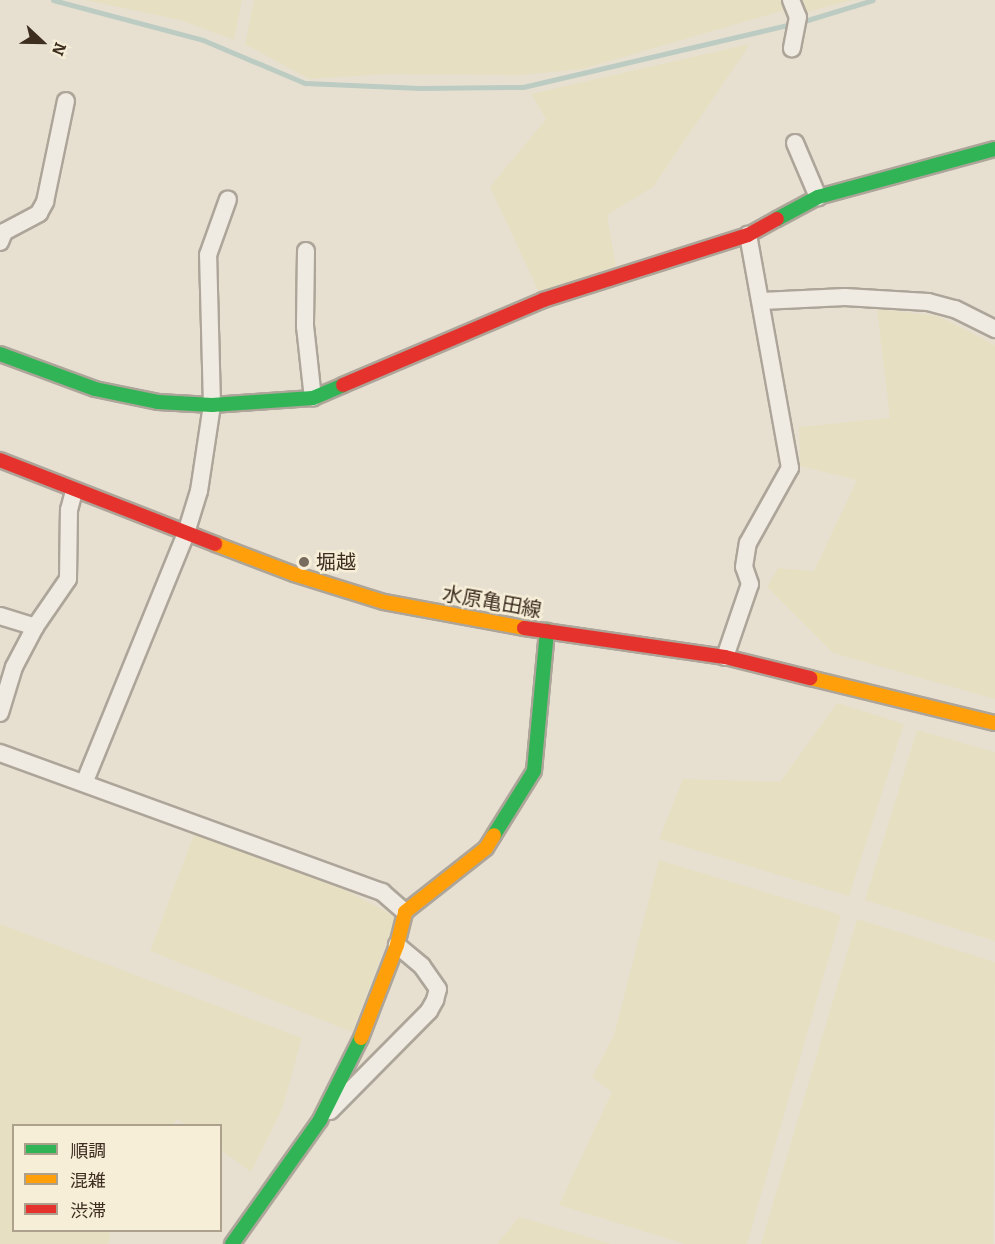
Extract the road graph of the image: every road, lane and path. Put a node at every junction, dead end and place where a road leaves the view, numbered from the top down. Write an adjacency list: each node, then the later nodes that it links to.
1 (790, 0): 2 (street)
2 (792, 48)
3 (66, 101): 9 (street)
4 (795, 143): 6 (street)
5 (995, 149): 6 (street)
6 (818, 197): 8 (street)
7 (228, 199): 15 (street)
8 (748, 235): 11 (street); 14 (street)
9 (0, 242)
10 (306, 251): 14 (street)
11 (762, 301): 12 (street); 22 (street)
12 (995, 330)
13 (0, 354): 15 (street)
14 (313, 398): 15 (street)
15 (212, 405): 18 (street)
16 (0, 460): 17 (street, 水原亀田線)
17 (74, 490): 18 (street, 水原亀田線); 20 (street)
18 (186, 533): 21 (street, 水原亀田線); 26 (street)
19 (0, 615): 20 (street)
20 (35, 627): 23 (street)
21 (547, 631): 22 (street, 水原亀田線); 27 (street)
22 (725, 657): 24 (street, 水原亀田線)
23 (0, 713)
24 (995, 723)
25 (0, 753): 26 (street)
26 (85, 781): 27 (street)
27 (405, 912): 28 (street)
28 (397, 945): 29 (street); 29 (street)
29 (320, 1120): 30 (street)
30 (232, 1244)

